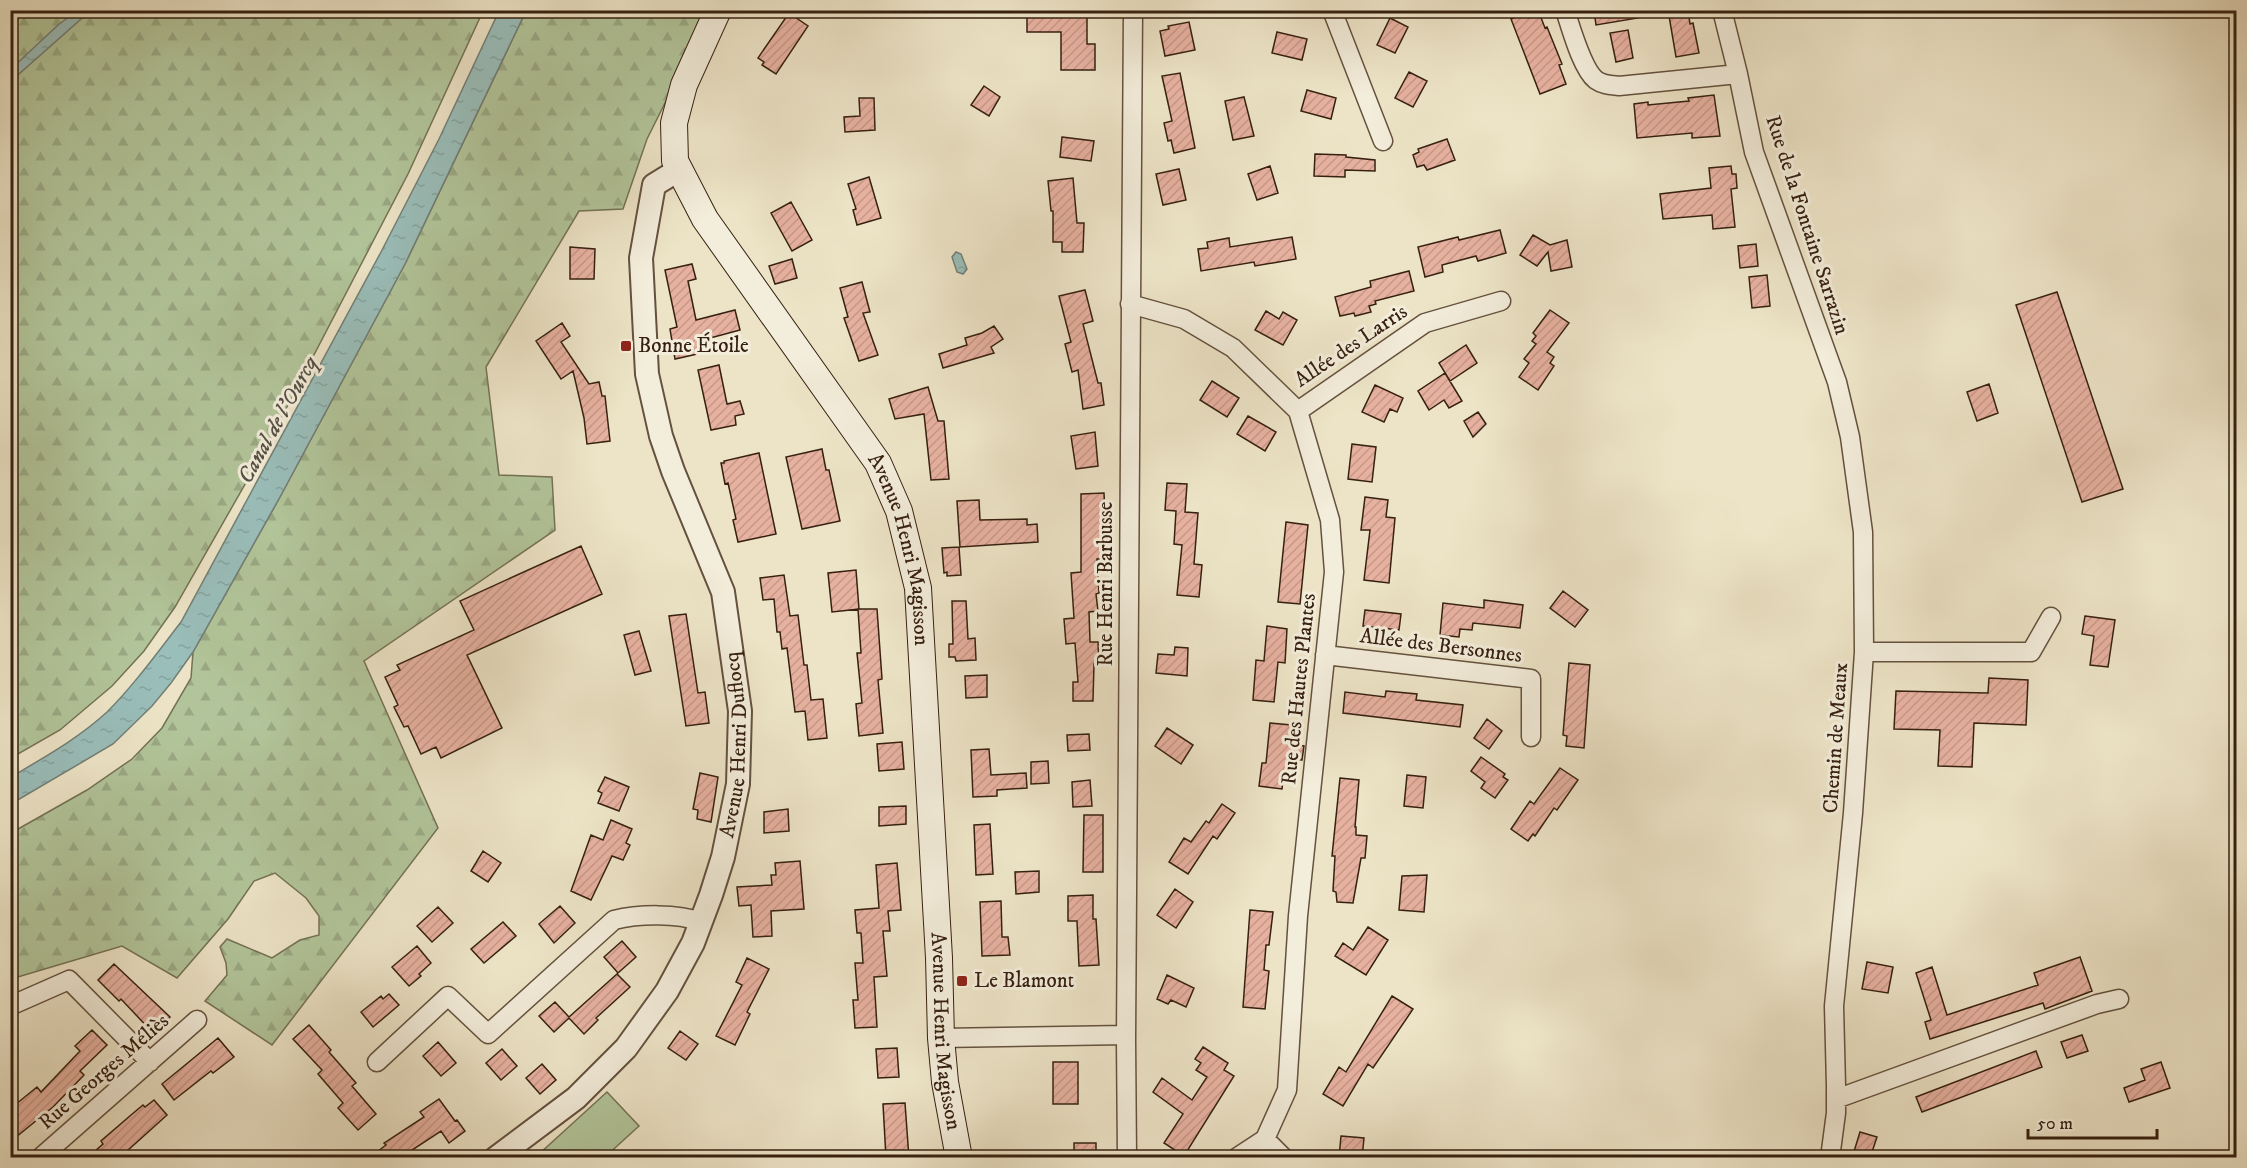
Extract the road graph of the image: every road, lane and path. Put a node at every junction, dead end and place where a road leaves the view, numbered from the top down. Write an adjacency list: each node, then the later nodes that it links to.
1 (718, 10): 8 (main road, Avenue Henri Magisson)
2 (1133, 10): 10 (street, Rue Henri Barbusse)
3 (1332, 10): 7 (street)
4 (1565, 10): 6 (street)
5 (1722, 10): 6 (street, Rue de la Fontaine Sarrazin)
6 (1738, 74): 11 (street, Rue de la Fontaine Sarrazin)
7 (1383, 141)
8 (680, 169): 17 (street, Avenue Henri Duflocq); 22 (main road, Avenue Henri Magisson)
9 (1500, 301): 12 (street, Allée des Larris)
10 (1130, 304): 12 (street, Rue des Hautes Plantes); 21 (street, Rue Henri Barbusse)
11 (1837, 382): 14 (street, Chemin de Meaux)
12 (1298, 411): 15 (street, Rue des Hautes Plantes)
13 (2051, 617): 14 (street)
14 (1864, 652): 25 (street, Chemin de Meaux)
15 (1325, 655): 16 (street, Allée des Bersonnes); 26 (street, Rue des Hautes Plantes)
16 (1531, 737)
17 (701, 922): 24 (street); 28 (street, Avenue Henri Duflocq)
18 (2119, 999): 25 (street)
19 (10, 1006): 23 (street)
20 (197, 1020): 23 (street, Rue Georges Méliès)
21 (1126, 1035): 22 (street); 30 (street, Rue Henri Barbusse)
22 (941, 1038): 29 (main road, Avenue Henri Magisson)
23 (150, 1062): 27 (street, Rue Georges Méliès)
24 (376, 1062)
25 (1836, 1099): 33 (street, Chemin de Meaux)
26 (1264, 1139): 31 (street); 32 (street)
27 (40, 1158)
28 (496, 1158)
29 (958, 1158)
30 (1126, 1158)
31 (1236, 1158)
32 (1284, 1158)
33 (1830, 1158)

